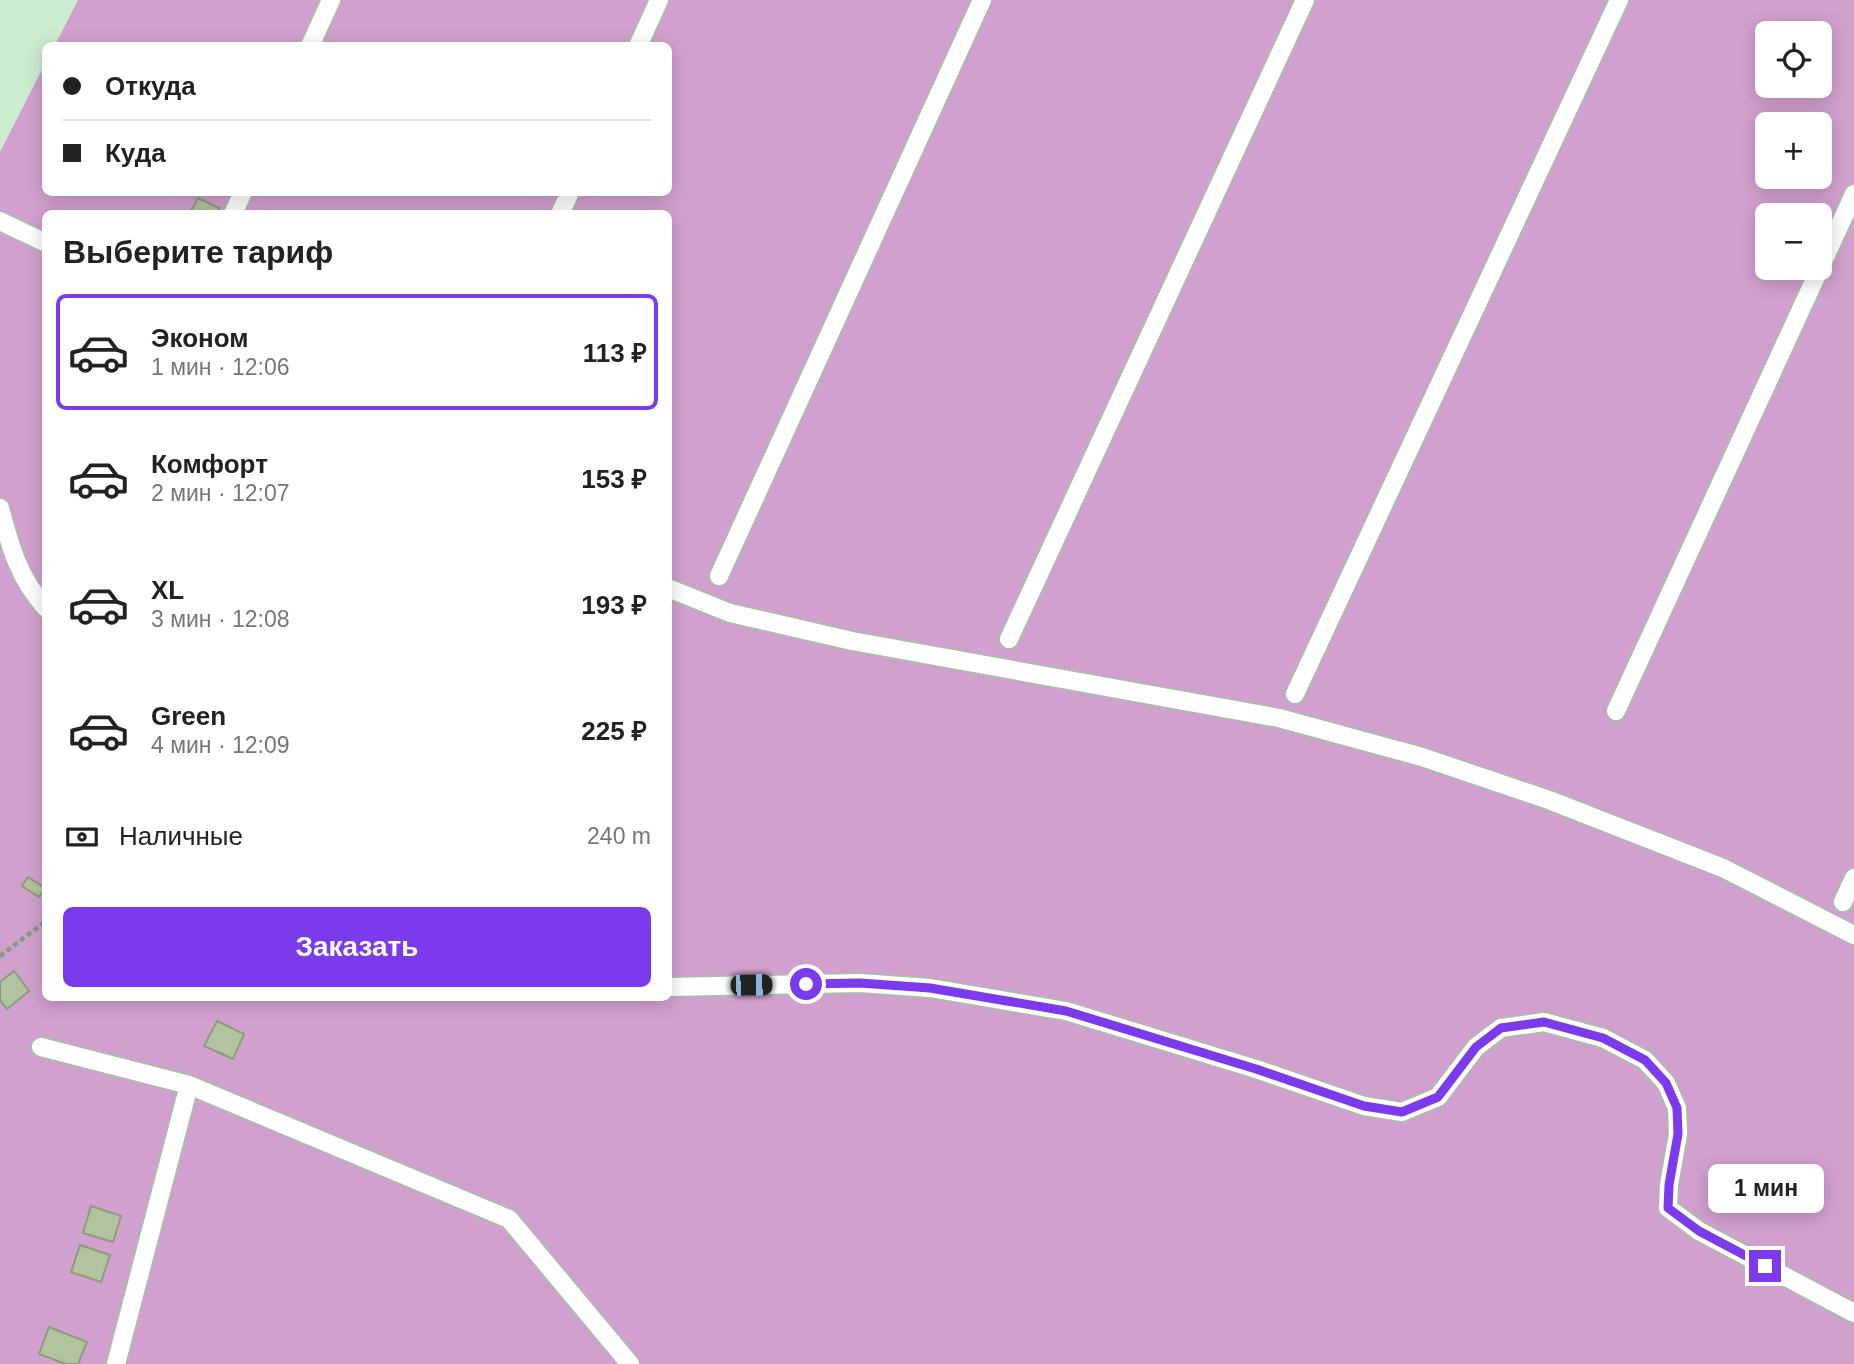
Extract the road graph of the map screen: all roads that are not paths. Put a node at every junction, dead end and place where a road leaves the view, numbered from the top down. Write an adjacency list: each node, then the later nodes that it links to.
1 (331, 0): 6 (lane)
2 (659, 0): 7 (lane)
3 (982, 0): 14 (lane)
4 (1305, 0): 17 (lane)
5 (1619, 0): 18 (lane)
6 (312, 42)
7 (640, 42)
8 (1854, 194): 11 (lane)
9 (0, 221): 10 (lane)
10 (42, 241)
11 (1832, 242)
12 (1814, 280): 19 (lane)
13 (0, 509): 16 (lane)
14 (719, 576)
15 (672, 590): 22 (lane)
16 (42, 604)
17 (1009, 639)
18 (1295, 694)
19 (1616, 710)
20 (1854, 878): 21 (lane)
21 (1843, 902)
22 (1854, 935)
23 (672, 987): 26 (lane)
24 (41, 1047): 25 (lane)
25 (189, 1086): 27 (lane); 28 (lane)
26 (1854, 1313)
27 (116, 1364)
28 (630, 1364)

